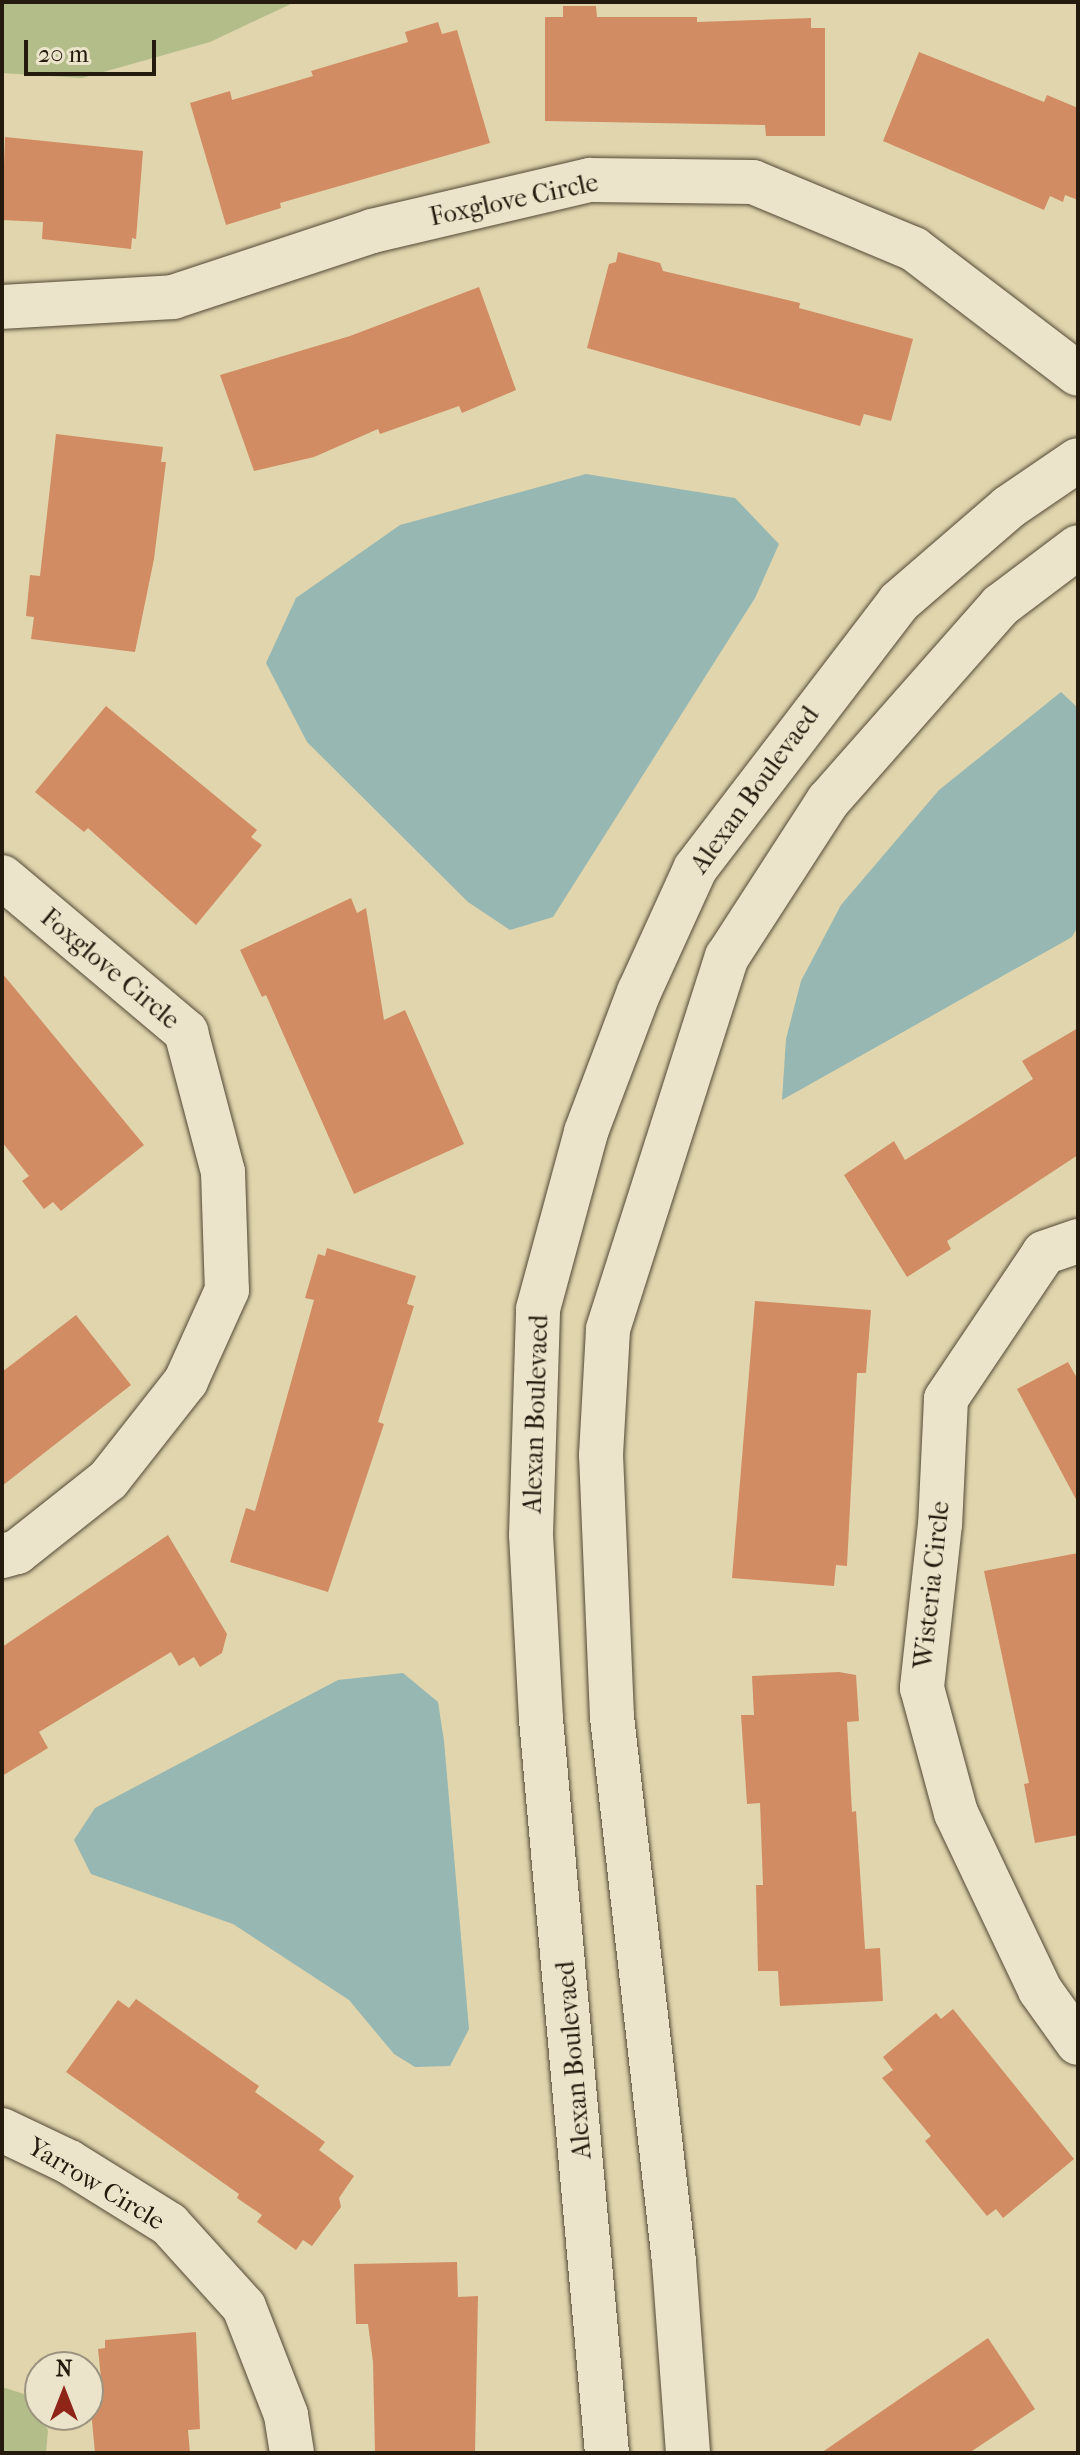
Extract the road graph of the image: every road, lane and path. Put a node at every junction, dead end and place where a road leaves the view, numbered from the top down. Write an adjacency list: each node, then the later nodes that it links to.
1 (2, 307): 2 (street, Foxglove Circle)
2 (1078, 374)
3 (1078, 460): 11 (street, Alexan Boulevaed)
4 (1078, 547): 12 (street)
5 (2, 877): 7 (street, Foxglove Circle)
6 (1078, 1241): 8 (street, Wisteria Circle)
7 (2, 1556)
8 (1078, 2043)
9 (2, 2130): 10 (street, Yarrow Circle)
10 (292, 2453)
11 (607, 2453)
12 (688, 2453)

